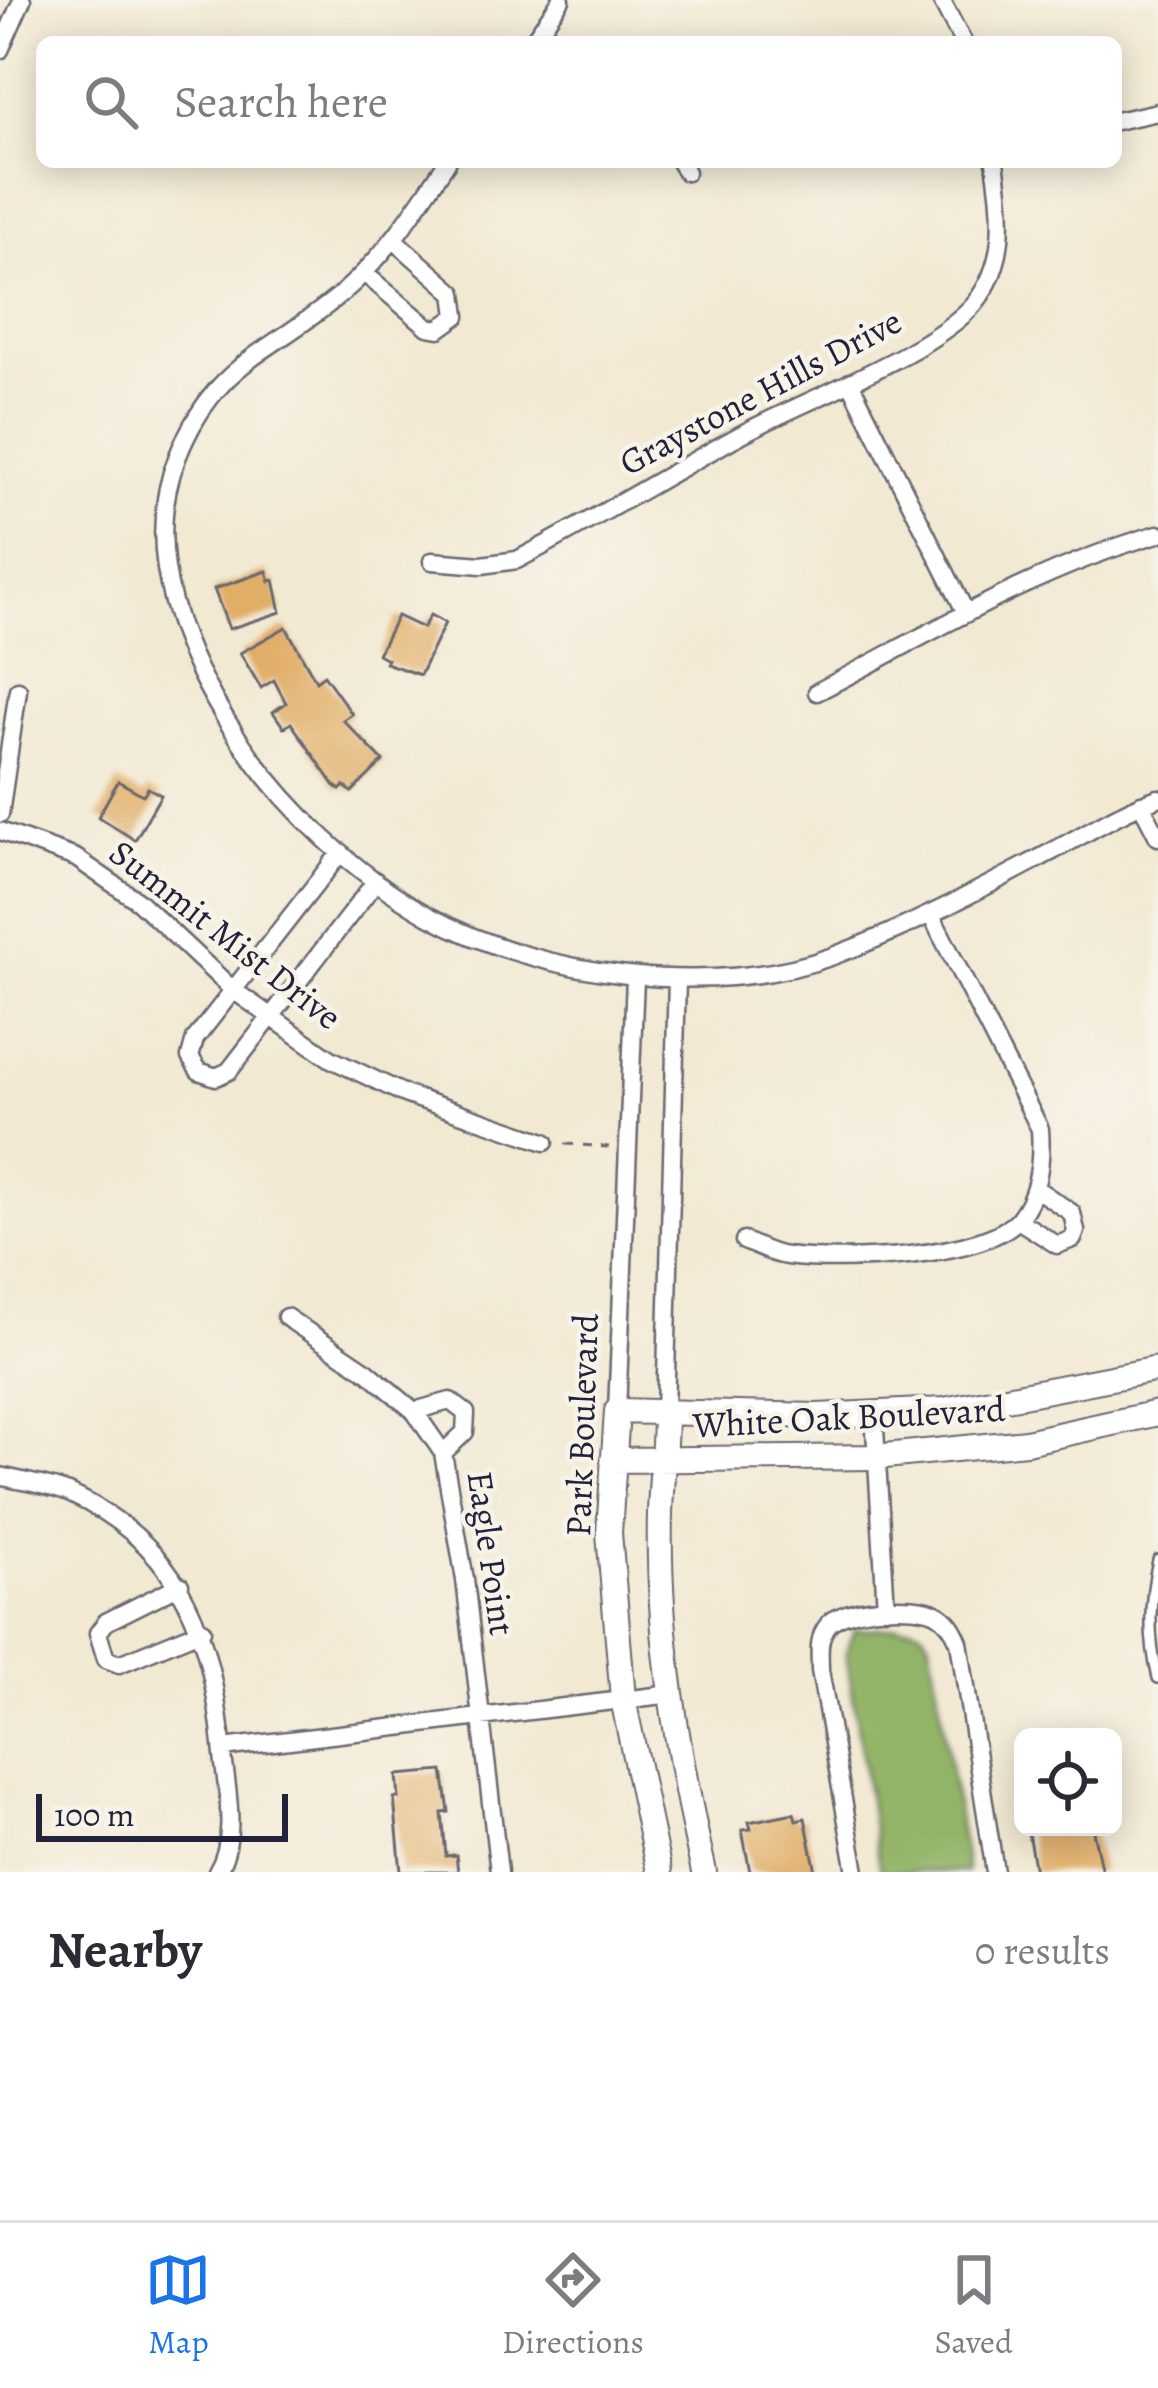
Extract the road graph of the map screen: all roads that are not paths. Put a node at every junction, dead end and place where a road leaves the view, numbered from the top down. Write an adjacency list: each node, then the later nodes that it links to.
1 (22, 0): 6 (street)
2 (561, 0): 4 (street)
3 (941, 0): 5 (street)
4 (538, 36)
5 (960, 36)
6 (0, 50)
7 (1158, 112): 8 (street)
8 (1122, 120)
9 (444, 168): 11 (street)
10 (996, 168): 13 (street, Graystone Hills Drive)
11 (393, 239): 12 (street); 12 (street)
12 (364, 273): 23 (street)
13 (850, 382): 15 (street, Graystone Hills Drive); 16 (street)
14 (1158, 535): 16 (street)
15 (432, 561)
16 (965, 611): 18 (street)
17 (18, 690): 20 (street)
18 (817, 692)
19 (1150, 801): 22 (street); 25 (street)
20 (0, 814)
21 (0, 831): 28 (street, Summit Mist Drive)
22 (1158, 837)
23 (341, 852): 24 (street); 28 (street)
24 (376, 881): 26 (street); 29 (street)
25 (931, 915): 27 (street); 31 (street)
26 (635, 977): 27 (street); 37 (street, Park Boulevard)
27 (677, 980): 38 (street)
28 (233, 990): 29 (street, Summit Mist Drive); 29 (street)
29 (272, 1016): 30 (street, Summit Mist Drive)
30 (545, 1142)
31 (1035, 1187): 32 (street); 32 (street)
32 (1018, 1220): 33 (street)
33 (744, 1241)
34 (286, 1318): 36 (street, Eagle Point)
35 (1158, 1369): 39 (street, White Oak Boulevard)
36 (414, 1411): 41 (street, Eagle Point); 41 (street)
37 (617, 1412): 38 (street, White Oak Boulevard); 43 (street, Park Boulevard)
38 (665, 1412): 39 (street, White Oak Boulevard); 44 (street)
39 (874, 1413): 42 (street)
40 (1158, 1413): 42 (street, White Oak Boulevard)
41 (443, 1453): 53 (street, Eagle Point)
42 (874, 1457): 44 (street, White Oak Boulevard); 48 (street)
43 (613, 1460): 44 (street, White Oak Boulevard); 52 (street, Park Boulevard)
44 (664, 1461): 51 (street)
45 (0, 1476): 47 (street)
46 (1158, 1560): 50 (lane)
47 (180, 1585): 49 (street); 49 (street)
48 (886, 1608): 59 (street); 60 (street)
49 (202, 1630): 54 (street)
50 (1158, 1678)
51 (673, 1694): 52 (street); 58 (street)
52 (623, 1699): 53 (street); 57 (street, Park Boulevard)
53 (480, 1714): 54 (street); 56 (street, Eagle Point)
54 (223, 1748): 55 (street)
55 (217, 1872)
56 (499, 1872)
57 (658, 1872)
58 (704, 1872)
59 (856, 1872)
60 (995, 1872)

